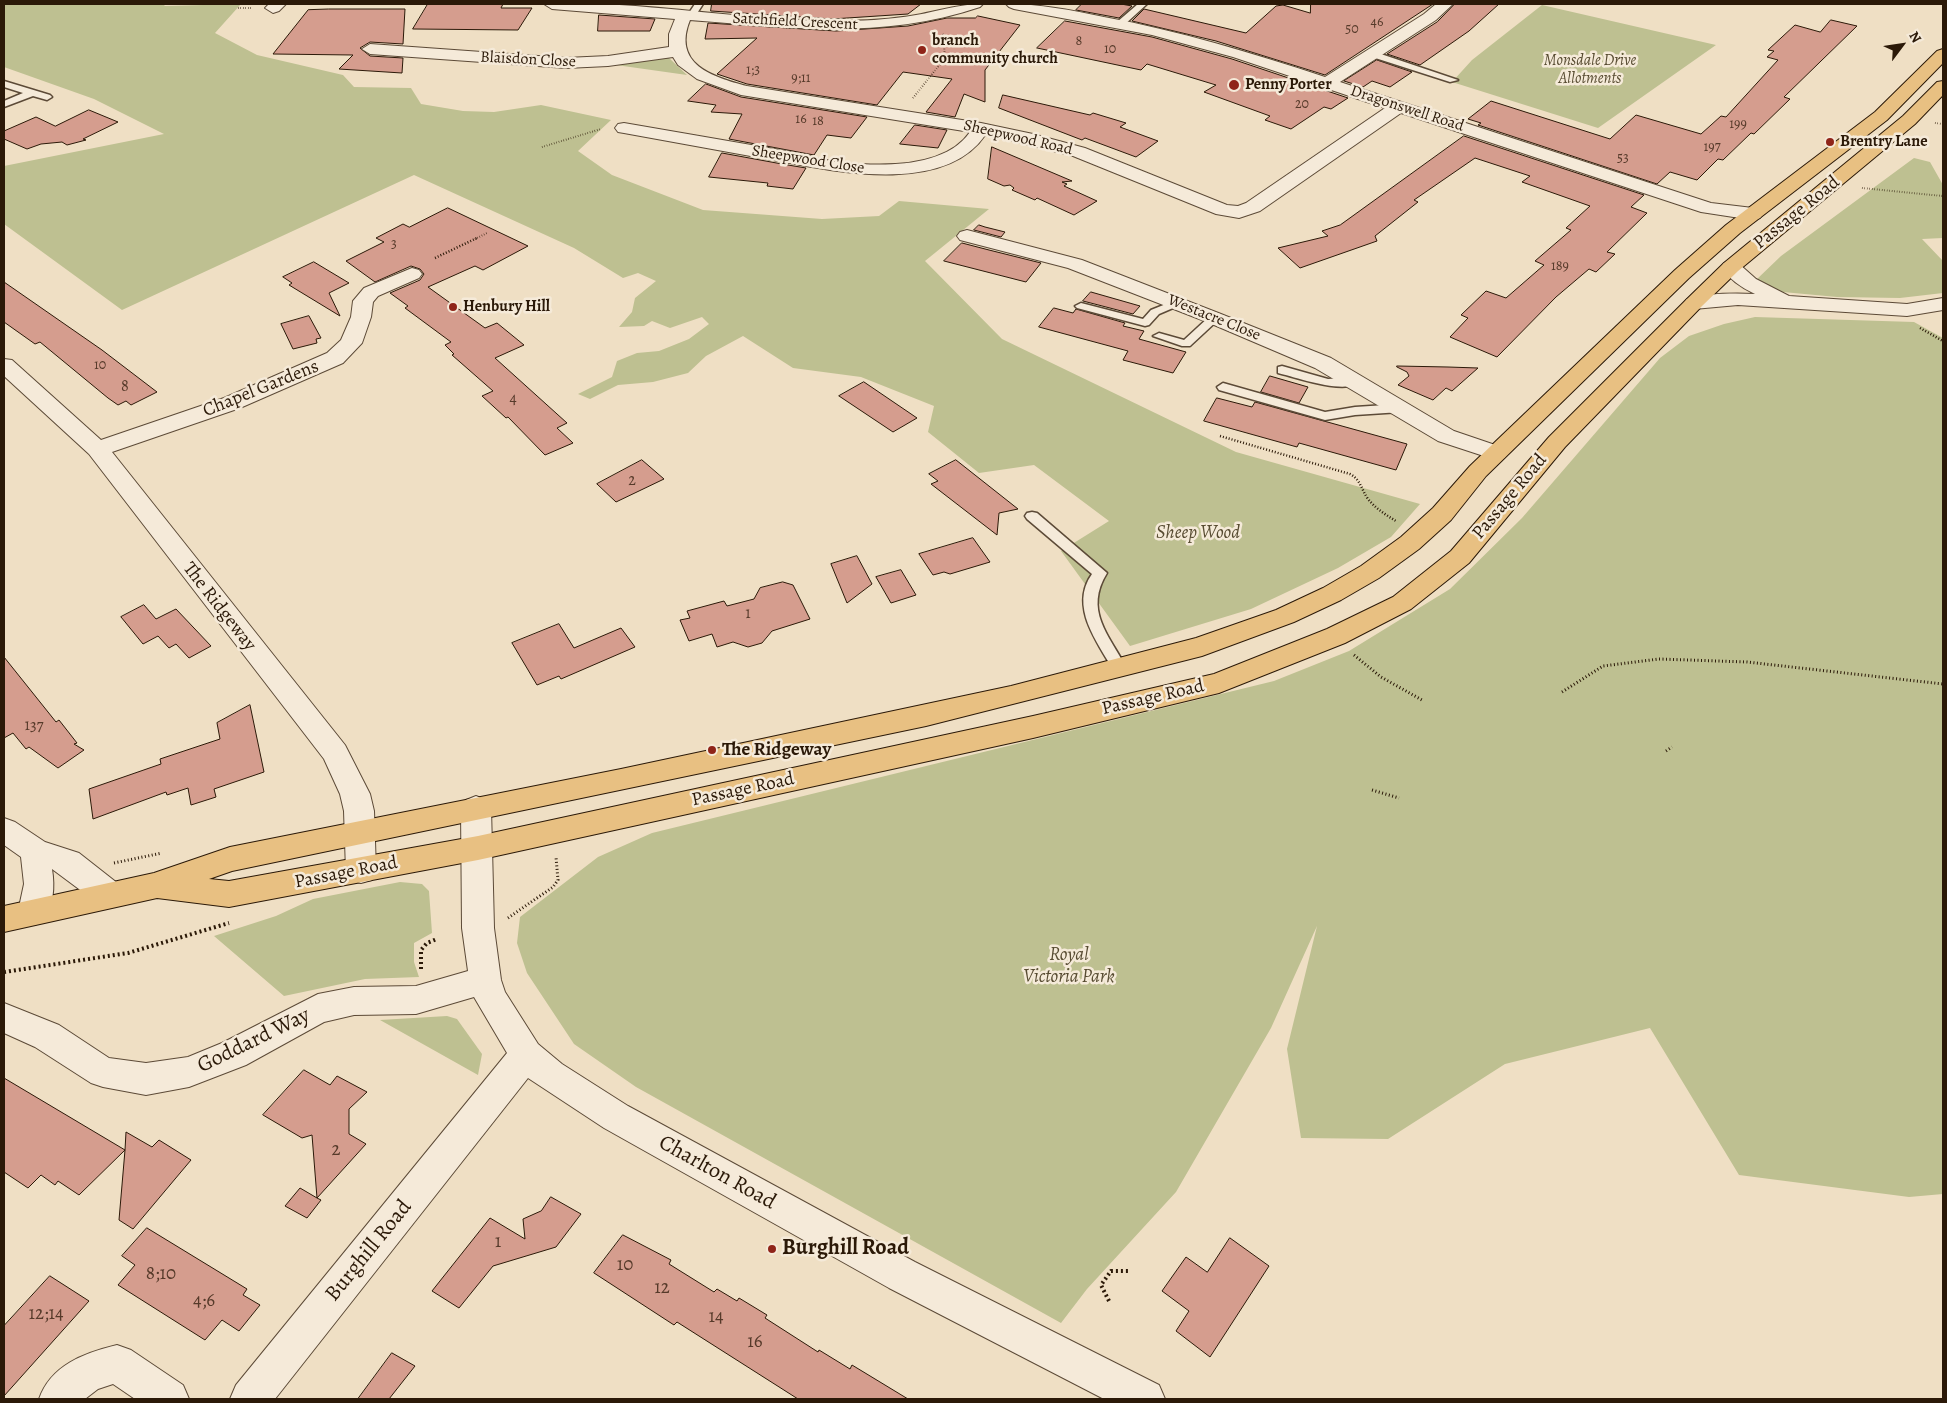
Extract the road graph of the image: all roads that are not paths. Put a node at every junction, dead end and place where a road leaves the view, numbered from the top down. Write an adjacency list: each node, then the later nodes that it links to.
1 (552, 4): 6 (street, Satchfield Crescent)
2 (975, 4): 6 (street, Satchfield Crescent)
3 (1014, 4): 7 (street, Dragonswell Road)
4 (1143, 4): 7 (lane)
5 (1445, 4): 10 (street)
6 (692, 12): 8 (street)
7 (1120, 24): 13 (street, Dragonswell Road)
8 (677, 50): 9 (street, Blaisdon Close); 21 (street, Sheepwood Road)
9 (373, 51)
10 (1372, 54): 12 (lane); 13 (street)
11 (1943, 54): 23 (main road, Passage Road)
12 (1453, 80)
13 (1327, 83): 19 (street, Dragonswell Road)
14 (4, 84): 16 (lane)
15 (1943, 86): 26 (main road, Passage Road)
16 (30, 93): 17 (lane); 18 (lane)
17 (47, 97)
18 (4, 104)
19 (1398, 107): 21 (street, Sheepwood Road); 22 (street, Dragonswell Road)
20 (624, 128): 21 (street, Sheepwood Close)
21 (982, 128)
22 (1708, 208): 23 (street, Dragonswell Road); 24 (street, Dragonswell Road)
23 (1753, 214): 24 (main road, Passage Road)
24 (1733, 229): 42 (main road, Passage Road)
25 (967, 236): 28 (street, Westacre Close)
26 (1731, 267): 29 (main road, Passage Road); 30 (street)
27 (412, 274): 41 (street, Chapel Gardens)
28 (1176, 303): 32 (lane); 33 (street, Westacre Close)
29 (1694, 303): 30 (street); 49 (main road, Passage Road)
30 (1796, 303): 31 (street)
31 (1943, 304)
32 (1081, 306)
33 (1214, 318): 34 (lane); 37 (street, Westacre Close)
34 (1159, 336)
35 (10, 370): 41 (street, The Ridgeway)
36 (1282, 370): 37 (lane)
37 (1355, 381): 39 (street, Westacre Close)
38 (1223, 387): 39 (lane)
39 (1401, 408): 40 (street, Westacre Close)
40 (1446, 436): 42 (street, Westacre Close); 43 (street, Westacre Close)
41 (97, 449): 48 (street, The Ridgeway)
42 (1496, 453): 43 (main road, Passage Road)
43 (1478, 470): 45 (main road, Passage Road)
44 (1032, 516): 45 (lane)
45 (1119, 668): 46 (main road, Passage Road)
46 (476, 808): 48 (main road, Passage Road); 49 (street, Charlton Road)
47 (4, 830): 50 (street)
48 (358, 833): 51 (street, The Ridgeway); 52 (main road, Passage Road)
49 (478, 848): 51 (main road, Passage Road); 56 (street, Charlton Road)
50 (35, 851): 53 (street); 54 (street)
51 (361, 871): 52 (main road, Passage Road)
52 (155, 886): 53 (main road, Passage Road)
53 (110, 895): 54 (main road, Passage Road)
54 (34, 912): 55 (main road, Passage Road)
55 (4, 919)
56 (485, 980): 57 (street, Goddard Way); 58 (street, Charlton Road)
57 (4, 1018)
58 (526, 1055): 61 (street, Burghill Road); 62 (street, Charlton Road)
59 (59, 1399): 60 (street)
60 (169, 1399)
61 (250, 1399)
62 (1144, 1399)

